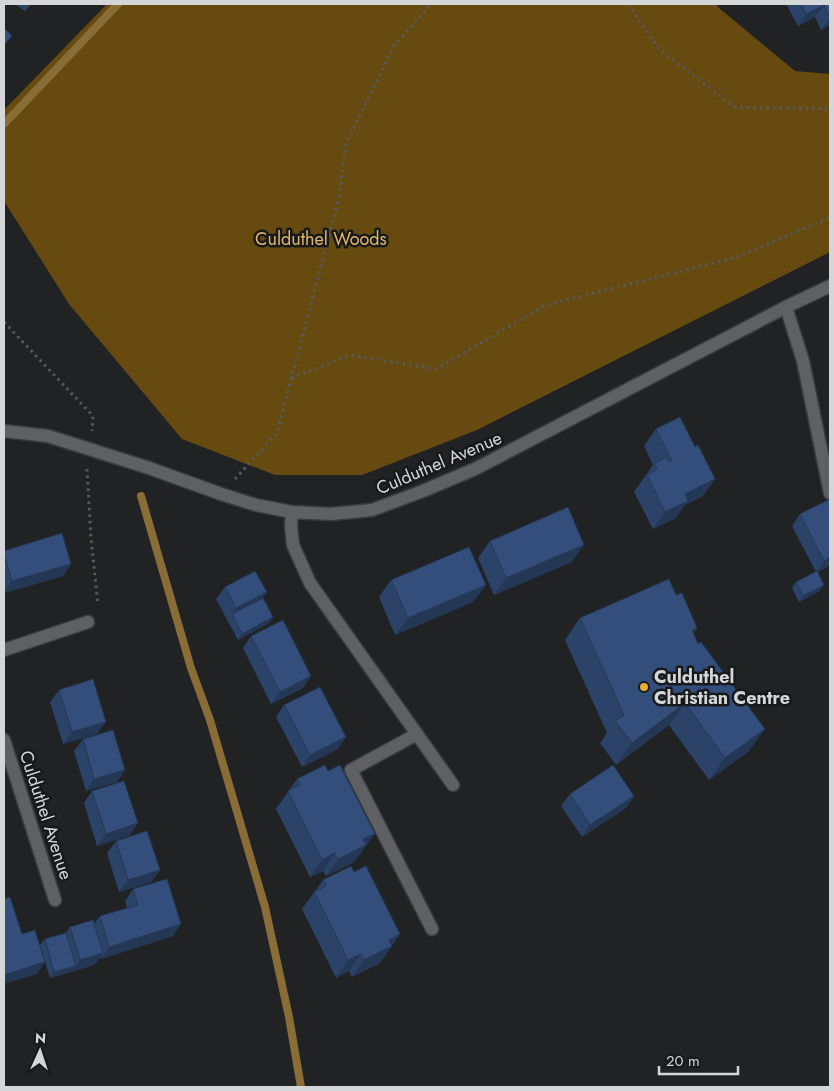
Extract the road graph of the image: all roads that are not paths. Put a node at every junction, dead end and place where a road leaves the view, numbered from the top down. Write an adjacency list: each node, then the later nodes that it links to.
1 (830, 286): 2 (street, Culduthel Avenue)
2 (786, 307): 4 (street); 5 (street, Culduthel Avenue)
3 (4, 431): 5 (street, Culduthel Avenue)
4 (830, 493)
5 (292, 512): 8 (street)
6 (88, 622): 7 (street)
7 (4, 650)
8 (417, 734): 10 (street); 12 (street)
9 (4, 740): 11 (street, Culduthel Avenue)
10 (453, 785)
11 (55, 900)
12 (432, 929)

